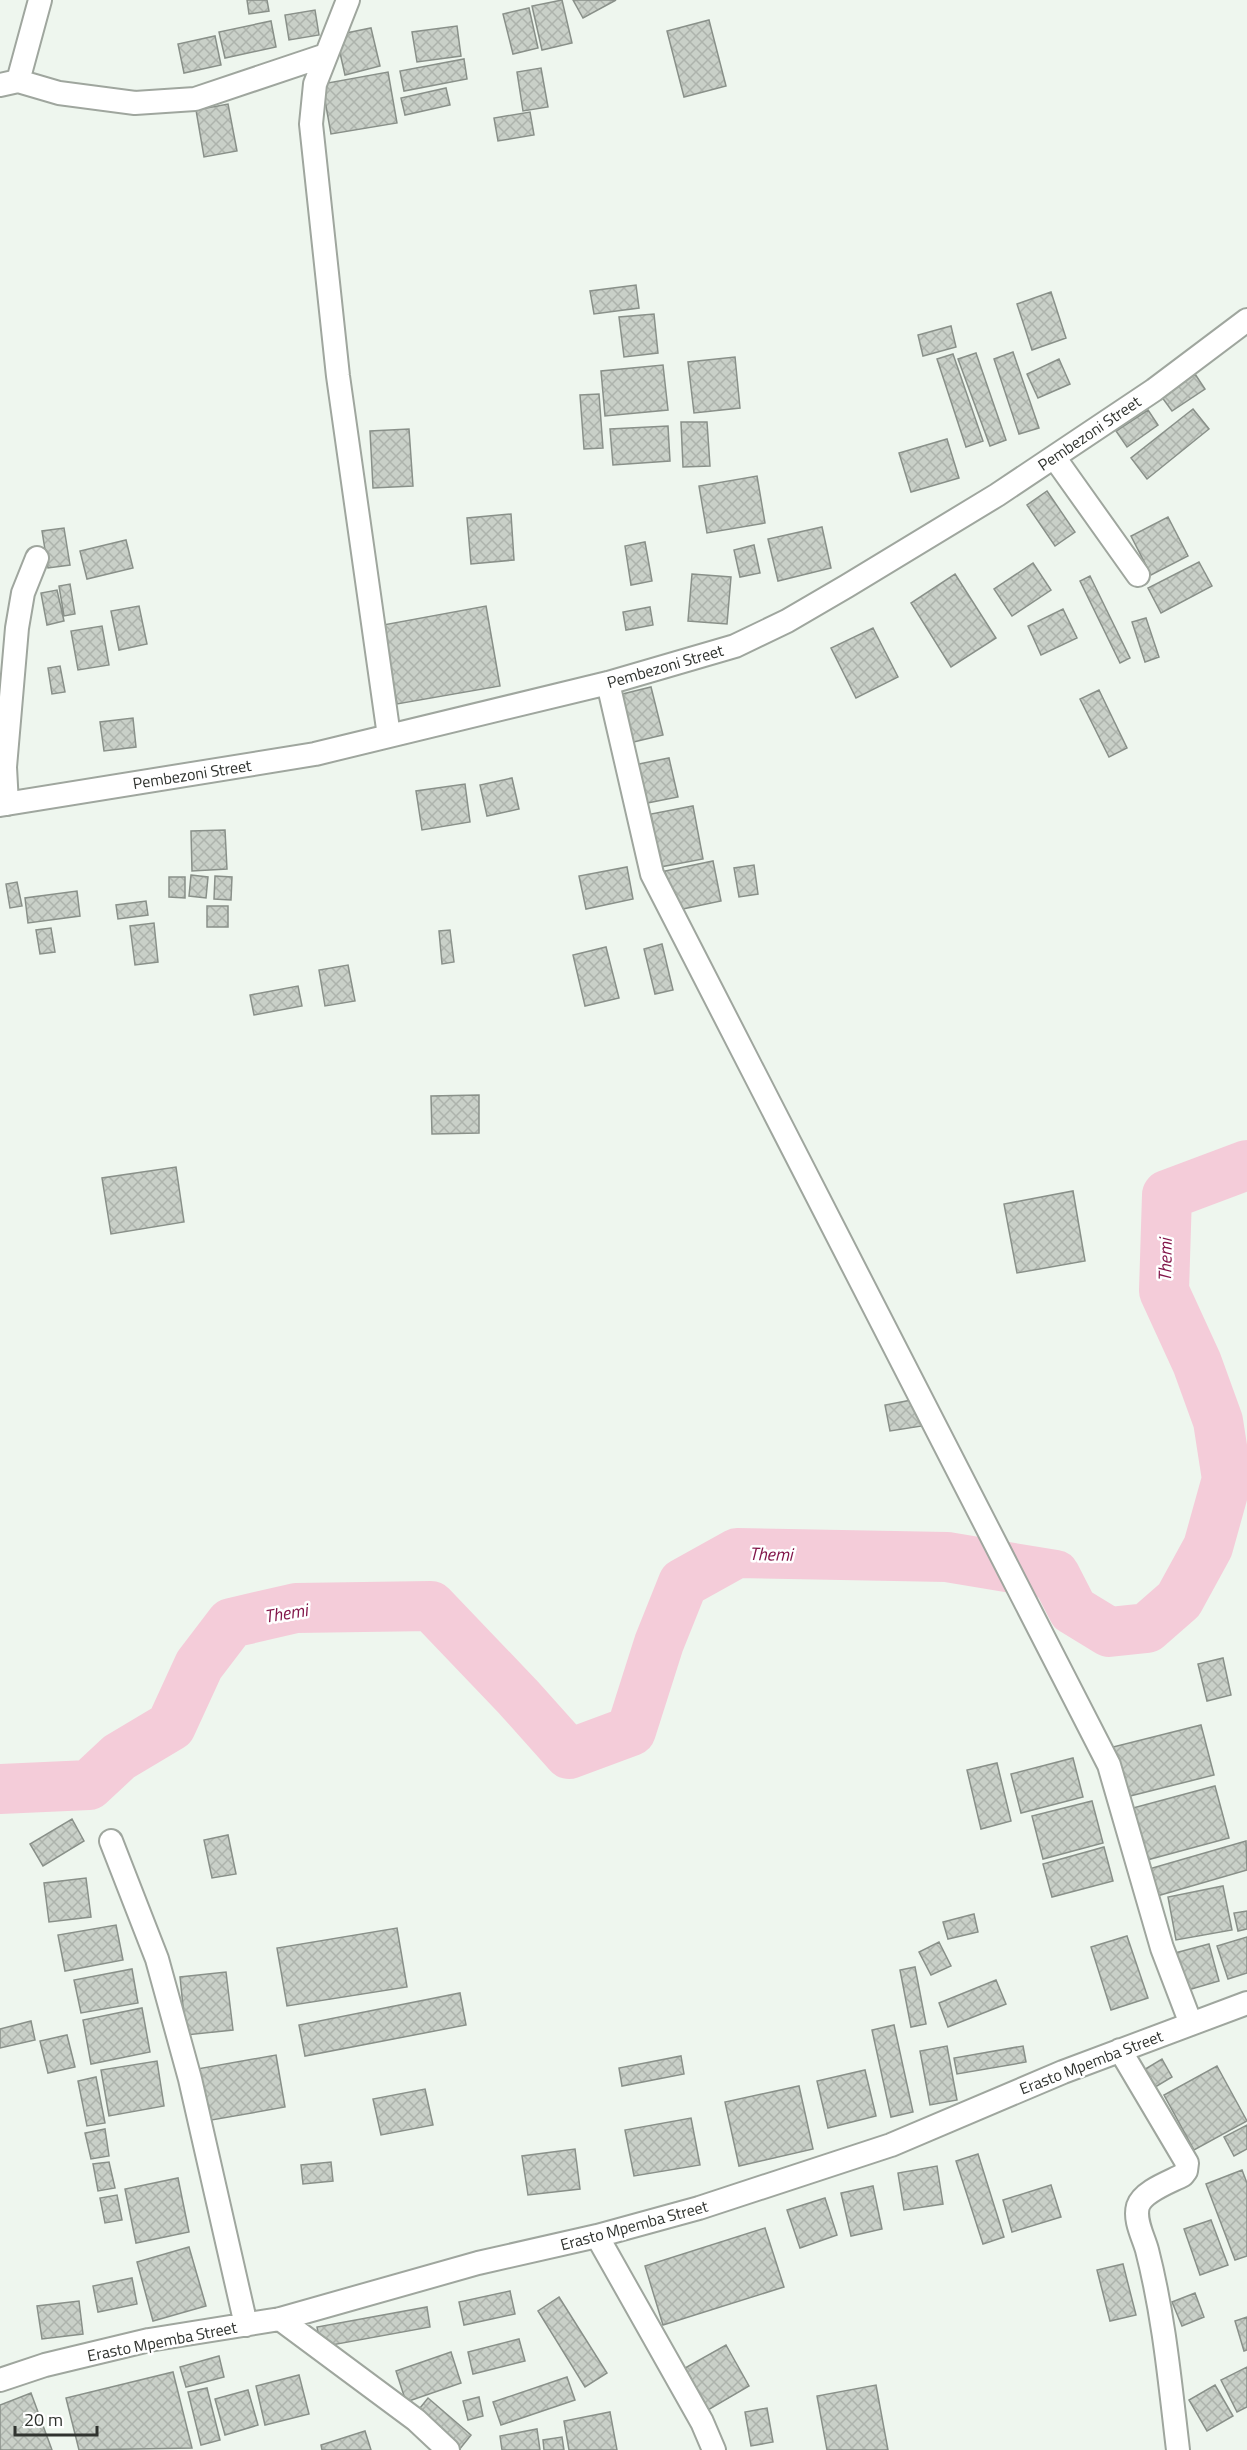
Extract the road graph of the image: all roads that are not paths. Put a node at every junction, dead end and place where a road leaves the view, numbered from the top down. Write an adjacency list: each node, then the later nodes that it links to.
1 (40, 0): 4 (street)
2 (348, 0): 3 (street)
3 (326, 56): 4 (street); 10 (street)
4 (9, 83)
5 (1247, 320): 6 (street, Pembezoni Street)
6 (1054, 457): 8 (street); 9 (street, Pembezoni Street)
7 (37, 558): 11 (street)
8 (1138, 575)
9 (608, 683): 10 (street, Pembezoni Street); 14 (street)
10 (389, 736): 11 (street, Pembezoni Street)
11 (3, 804)
12 (111, 1841): 18 (street)
13 (1247, 2003): 14 (street, Erasto Mpemba Street)
14 (1191, 2024): 15 (street, Erasto Mpemba Street)
15 (1120, 2050): 16 (street, Erasto Mpemba Street); 22 (street)
16 (597, 2236): 17 (street, Erasto Mpemba Street); 21 (street)
17 (280, 2319): 18 (street, Erasto Mpemba Street); 20 (street)
18 (246, 2325): 19 (street, Erasto Mpemba Street)
19 (0, 2380)
20 (448, 2450)
21 (714, 2450)
22 (1178, 2450)

